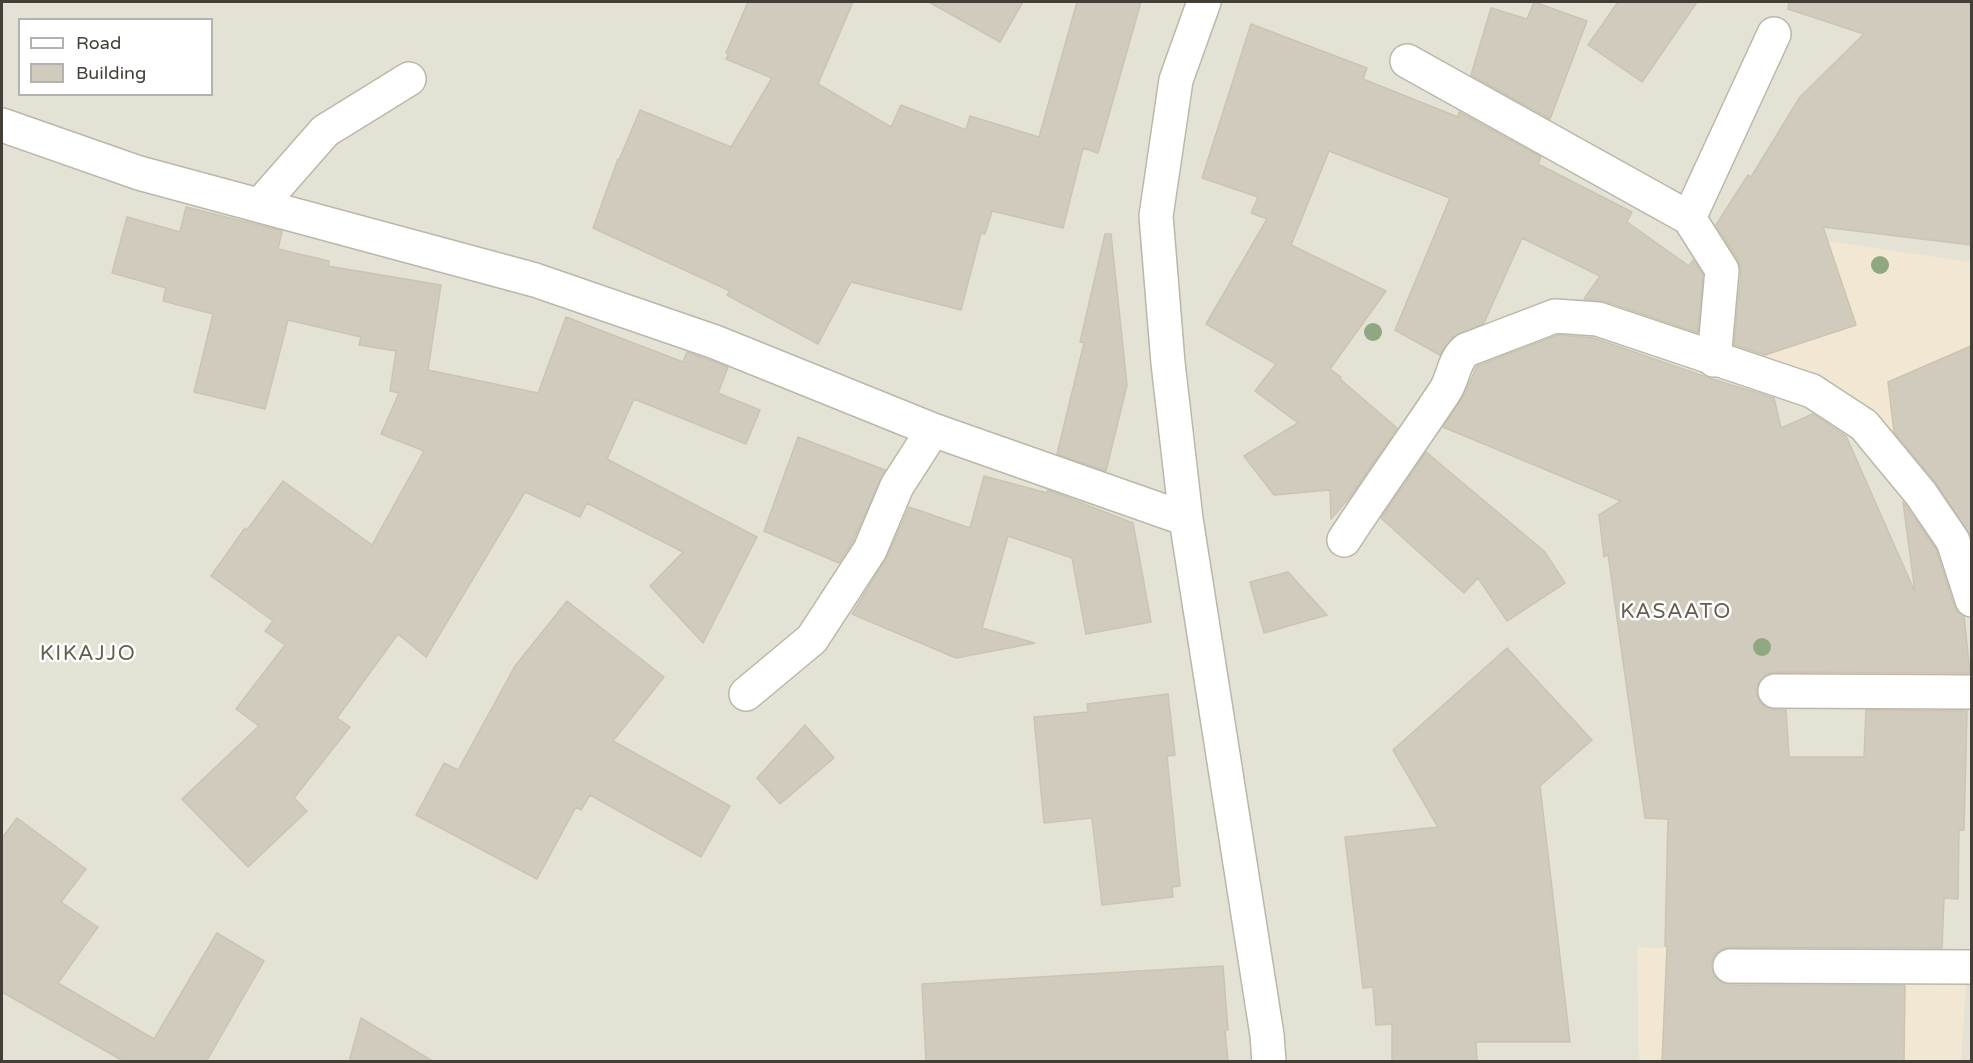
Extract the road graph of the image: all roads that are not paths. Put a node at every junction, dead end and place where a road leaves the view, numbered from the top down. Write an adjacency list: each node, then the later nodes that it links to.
1 (1204, 2): 10 (street)
2 (1774, 34): 7 (street)
3 (1407, 62): 7 (street)
4 (409, 79): 6 (street)
5 (2, 125): 6 (street)
6 (260, 205): 9 (street)
7 (1689, 218): 8 (street)
8 (1714, 360): 11 (street); 12 (street)
9 (933, 430): 10 (street); 15 (street)
10 (1186, 519): 18 (street)
11 (1344, 540)
12 (1971, 600)
13 (1775, 692): 14 (street)
14 (1971, 692)
15 (746, 694)
16 (1730, 966): 17 (street)
17 (1971, 967)
18 (1269, 1062)

